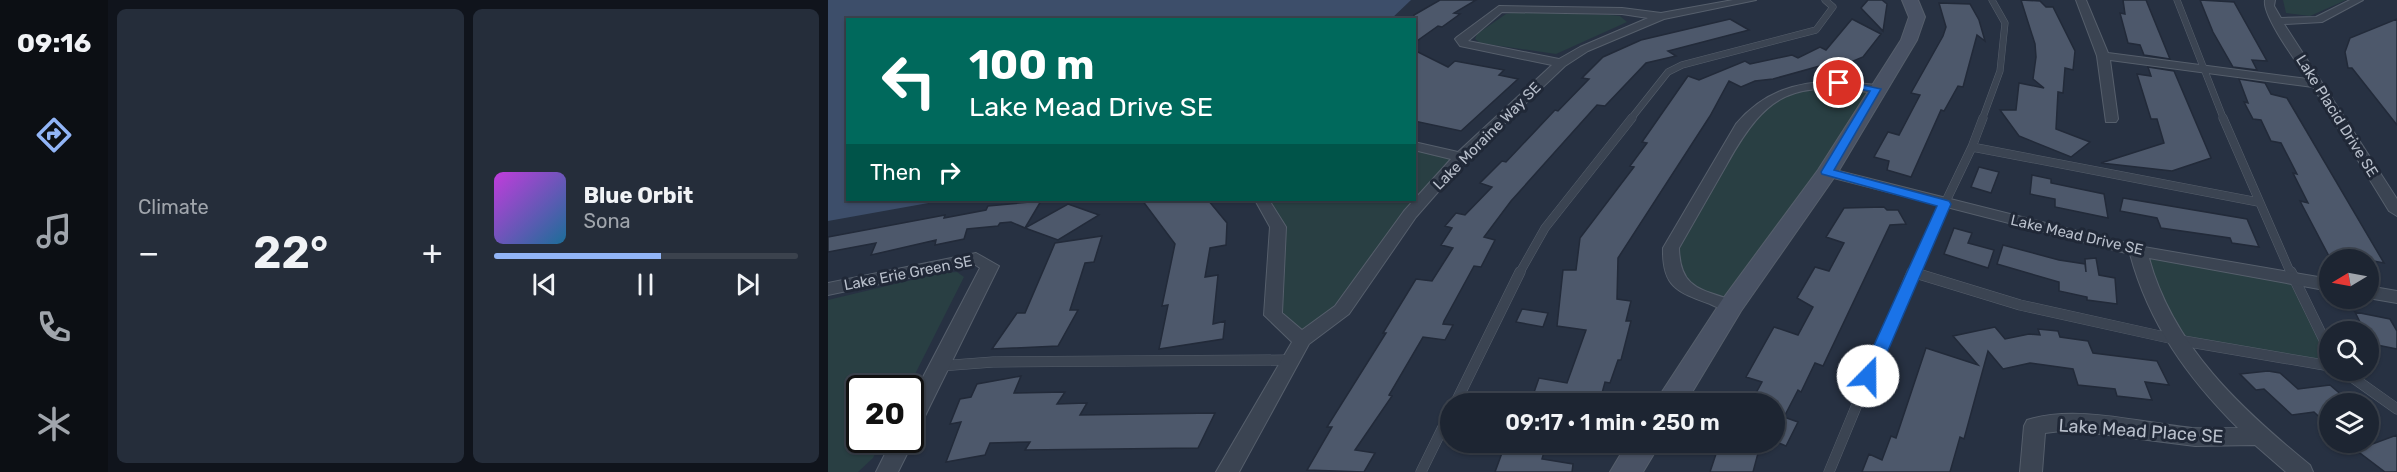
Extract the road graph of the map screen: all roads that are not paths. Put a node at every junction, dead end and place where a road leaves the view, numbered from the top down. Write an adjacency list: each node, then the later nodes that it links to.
1 (1751, 0): 9 (street, Lake Moraine Way SE)
2 (1825, 0): 40 (lane)
3 (1910, 0): 15 (street)
4 (1992, 0): 18 (lane)
5 (2081, 0): 11 (street)
6 (2177, 0): 13 (lane)
7 (2270, 0): 10 (street, Lake Placid Drive SE)
8 (2358, 0): 10 (street)
9 (1661, 16): 12 (street, Lake Moraine Way SE); 12 (street, Lake Moraine Way SE)
10 (2277, 21): 14 (street, Lake Placid Drive SE)
11 (2103, 56): 13 (street); 16 (street)
12 (1561, 63): 19 (street, Lake Moraine Way SE)
13 (2204, 68): 14 (street); 22 (lane)
14 (2315, 84): 24 (street, Lake Placid Drive SE)
15 (1876, 89): 20 (street); 32 (street)
16 (2111, 119)
17 (1416, 146): 19 (street)
18 (1972, 147): 22 (lane); 23 (lane)
19 (1461, 157): 34 (street, Lake Moraine Way SE)
20 (1827, 172): 23 (street, Lake Mead Drive SE); 32 (street)
21 (1263, 201): 34 (street)
22 (2258, 202): 27 (lane)
23 (1945, 204): 25 (street, Lake Mead Drive SE); 26 (lane)
24 (2397, 211)
25 (2139, 251): 27 (street, Lake Mead Drive SE); 35 (street)
26 (1912, 272): 35 (lane); 52 (lane)
27 (2292, 278): 28 (street, Lake Mead Drive SE); 33 (lane)
28 (2319, 283)
29 (828, 289): 38 (street, Lake Erie Green SE)
30 (2379, 294): 31 (street)
31 (2397, 297)
32 (1731, 306): 41 (street)
33 (2319, 331)
34 (1302, 340): 36 (street, Lake Moraine Way SE)
35 (2178, 340): 37 (lane); 45 (street)
36 (1291, 360): 38 (lane); 49 (street, Lake Moraine Way SE)
37 (2319, 364)
38 (940, 366): 42 (street, Lake Erie Green SE)
39 (2358, 381): 43 (lane)
40 (1460, 393)
41 (1676, 393)
42 (924, 397)
43 (2397, 409)
44 (1440, 433): 50 (lane)
45 (2257, 436): 53 (street, Lake Mead Place SE); 54 (street)
46 (896, 453): 48 (street)
47 (1638, 453): 51 (street)
48 (887, 472)
49 (1227, 472)
50 (1421, 472)
51 (1626, 472)
52 (1829, 472)
53 (2031, 472)
54 (2302, 472)

